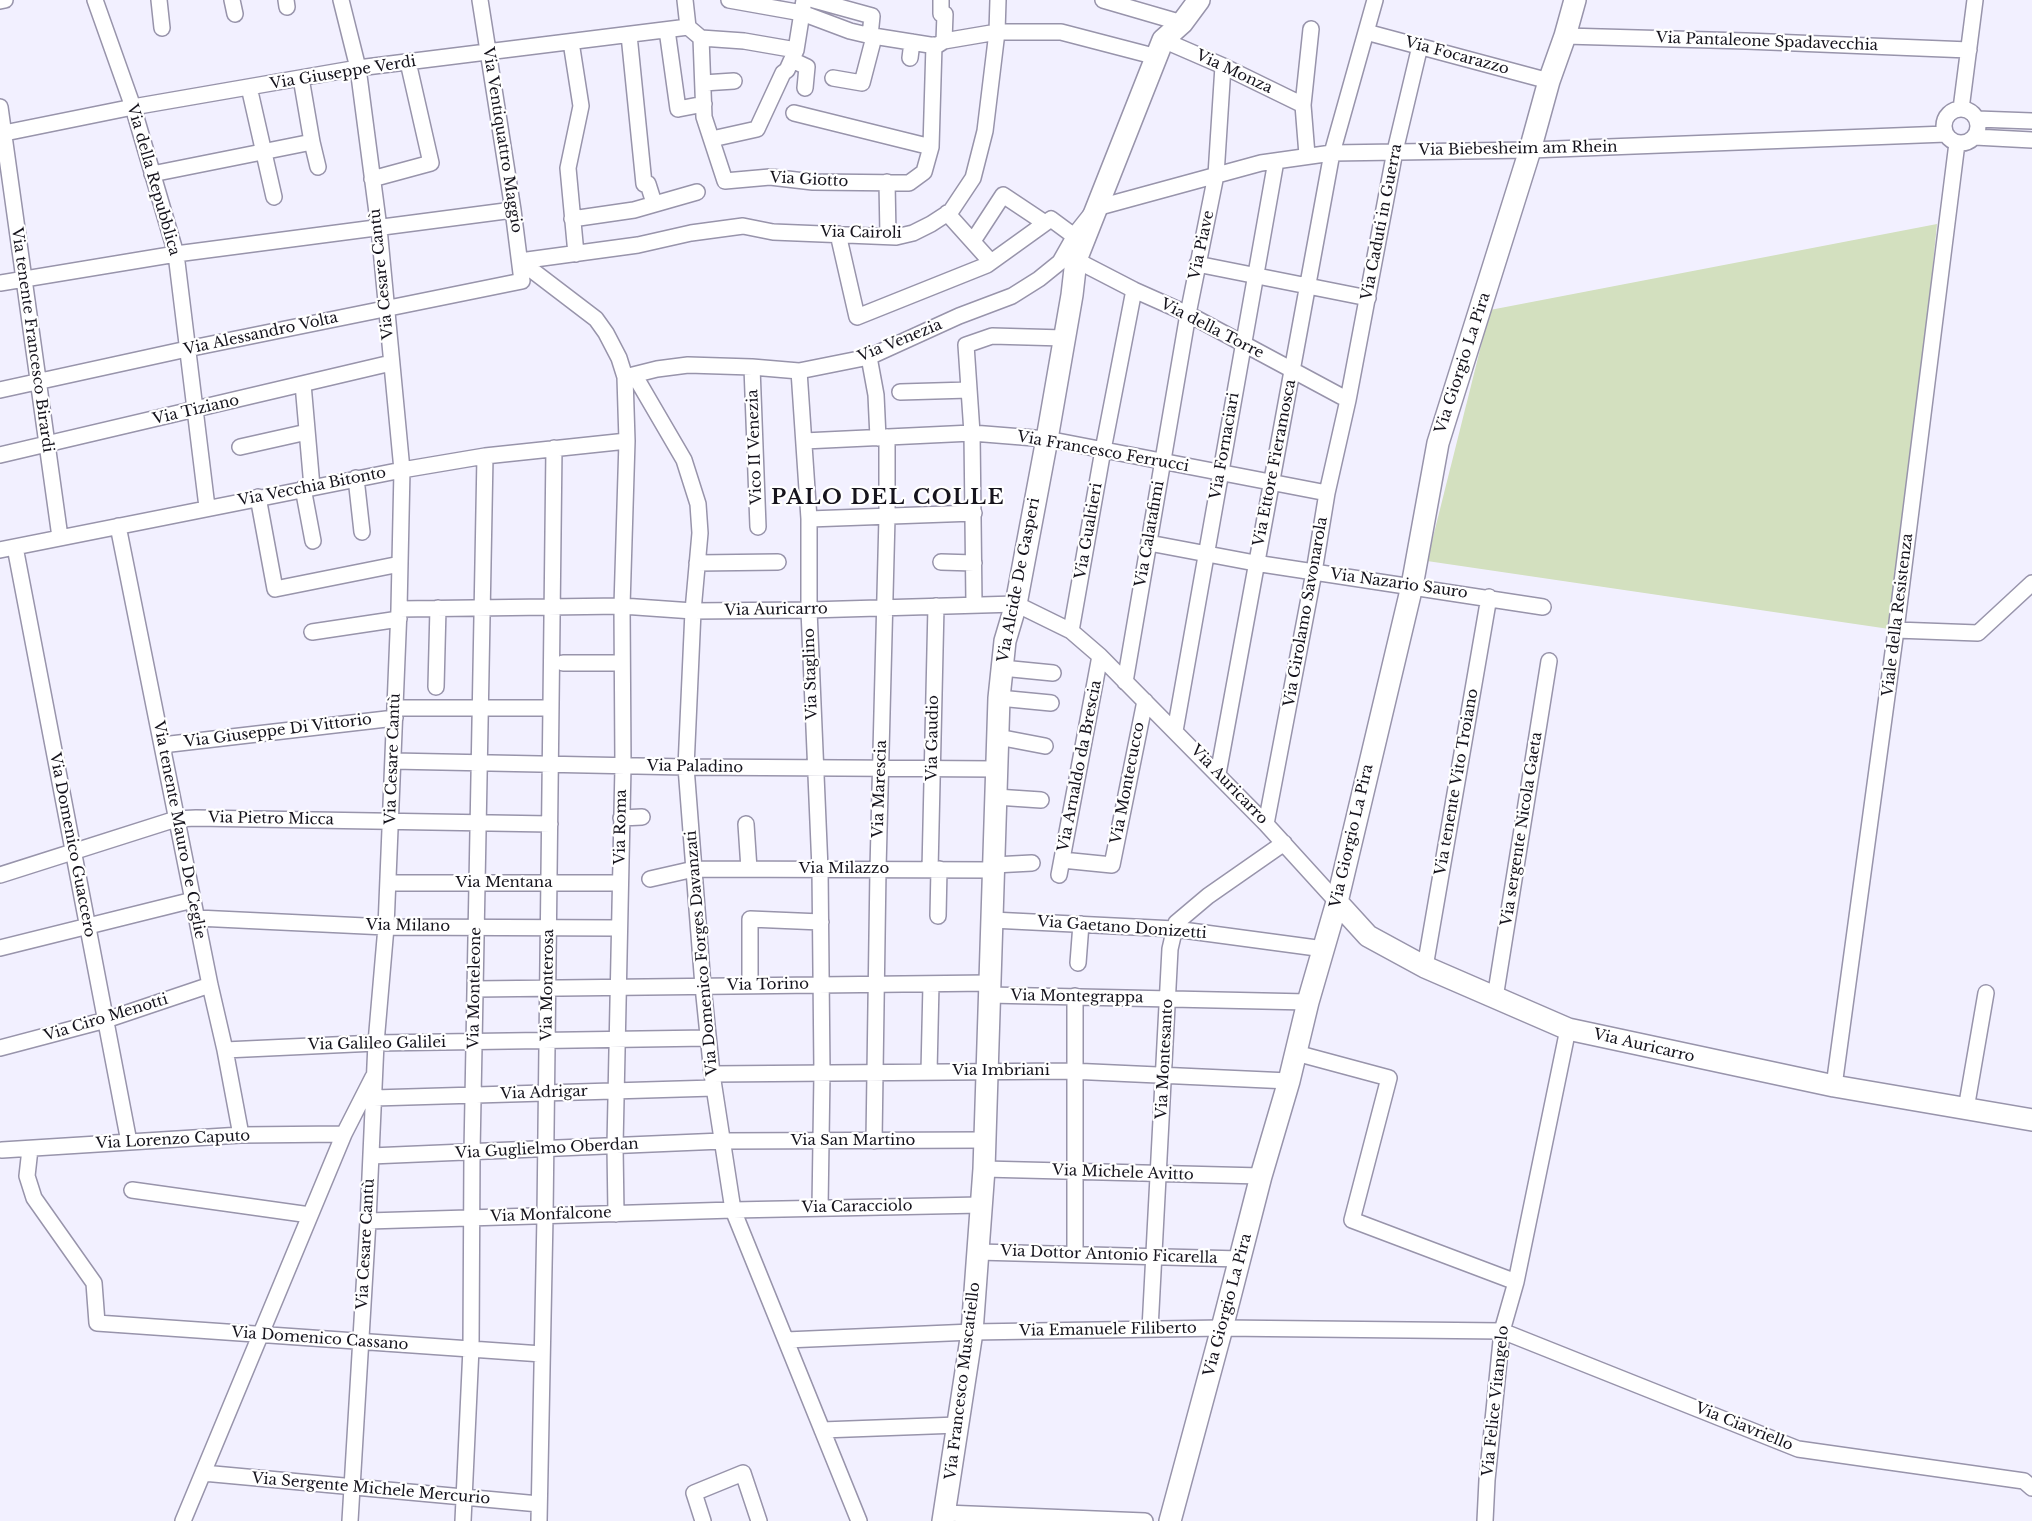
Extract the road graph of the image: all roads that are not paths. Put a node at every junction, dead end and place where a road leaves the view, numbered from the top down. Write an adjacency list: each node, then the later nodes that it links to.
1 (4, 0): 16 (street)
2 (95, 0): 49 (street, Via della Repubblica)
3 (159, 0): 20 (street)
4 (341, 0): 38 (street, Via Cesare Cantù)
5 (480, 0): 34 (street, Via Ventiquattro Maggio)
6 (685, 0): 19 (street)
7 (729, 0): 17 (street, Via Monza)
8 (814, 0): 26 (street)
9 (941, 0): 30 (street, Via Giotto)
10 (998, 0): 23 (street, Via Cairoli)
11 (1103, 0): 18 (street)
12 (1199, 0): 18 (street)
13 (1375, 0): 24 (street, Via Ettore Fieramosca)
14 (1575, 0): 27 (street, Via Giorgio La Pira)
15 (1975, 0): 33 (street)
16 (0, 1)
17 (803, 7): 26 (street, Via Monza); 35 (street)
18 (1182, 23): 32 (street)
19 (688, 27): 22 (street, Via Giuseppe Verdi); 28 (street)
20 (162, 28)
21 (1311, 29): 47 (street)
22 (667, 30): 25 (street, Via Giuseppe Verdi); 46 (street)
23 (997, 32): 30 (street, Via Monza); 32 (street, Via Monza); 77 (street, Via Cairoli)
24 (1366, 32): 31 (street, Via Focarazzo); 64 (street, Via Ettore Fieramosca)
25 (629, 35): 29 (street, Via Giuseppe Verdi); 74 (street)
26 (872, 36): 30 (street, Via Monza); 40 (street)
27 (1565, 36): 33 (street, Via Pantaleone Spadavecchia); 42 (street, Via Giorgio La Pira)
28 (701, 38): 35 (street); 43 (street, Via Giotto)
29 (571, 42): 34 (street, Via Giuseppe Verdi); 78 (street)
30 (939, 43): 60 (street, Via Giotto)
31 (1420, 46): 42 (street, Via Focarazzo); 62 (street, Via Caduti in Guerra)
32 (1160, 48): 37 (street, Via Monza); 75 (street, Via Alcide De Gasperi)
33 (1969, 50): 50 (street)
34 (488, 51): 36 (street, Via Giuseppe Verdi); 76 (street, Via Ventiquattro Maggio)
35 (794, 55): 45 (street); 57 (street)
36 (408, 62): 38 (street, Via Giuseppe Verdi); 70 (street)
37 (1223, 66): 47 (street, Via Monza); 69 (street, Via Piave)
38 (358, 69): 39 (street, Via Giuseppe Verdi); 70 (street, Via Cesare Cantù)
39 (301, 78): 44 (street, Via Giuseppe Verdi); 59 (street)
40 (832, 78)
41 (734, 81): 43 (street)
42 (1549, 81): 61 (street, Via Giorgio La Pira)
43 (703, 83): 46 (street, Via Giotto)
44 (249, 87): 49 (street, Via Giuseppe Verdi); 63 (street)
45 (805, 88)
46 (704, 104): 57 (street, Via Giotto)
47 (1303, 105): 65 (street)
48 (0, 107): 54 (street, Via tenente Francesco Birardi)
49 (133, 107): 54 (street, Via Giuseppe Verdi); 68 (street, Via della Repubblica)
50 (1962, 109): 52 (street); 56 (street)
51 (794, 113): 60 (street)
52 (1977, 120): 53 (street); 55 (street)
53 (2032, 122)
54 (1, 134): 92 (street, Via tenente Francesco Birardi)
55 (1975, 137): 56 (street); 58 (street)
56 (1952, 138): 61 (street, Via Biebesheim am Rhein); 170 (street, Viale della Resistenza)
57 (712, 139): 71 (street, Via Giotto)
58 (2032, 140)
59 (312, 142): 63 (street); 67 (street)
60 (931, 147): 71 (street, Via Giotto)
61 (1530, 150): 62 (street, Via Biebesheim am Rhein); 156 (street, Via Giorgio La Pira)
62 (1395, 151): 64 (street, Via Biebesheim am Rhein); 97 (street, Via Caduti in Guerra)
63 (262, 152): 68 (street); 73 (street)
64 (1332, 153): 65 (street, Via Biebesheim am Rhein); 95 (street, Via Ettore Fieramosca)
65 (1308, 155): 66 (street, Via Biebesheim am Rhein)
66 (1276, 161): 69 (street, Via Biebesheim am Rhein); 91 (street, Via Fornaciari)
67 (318, 167)
68 (152, 174): 85 (street, Via della Repubblica)
69 (1216, 175): 75 (street, Via Biebesheim am Rhein); 90 (street, Via Piave)
70 (372, 180): 80 (street, Via Cesare Cantù)
71 (887, 182): 82 (street)
72 (697, 192): 74 (street)
73 (274, 197)
74 (654, 203): 78 (street)
75 (1096, 208): 83 (street, Via Venezia); 87 (street, Via Alcide De Gasperi)
76 (513, 210): 80 (street); 88 (street, Via Ventiquattro Maggio)
77 (947, 213): 82 (street, Via Cairoli); 84 (street)
78 (572, 219): 86 (street)
79 (1045, 223): 83 (street); 84 (street); 89 (street)
80 (379, 228): 85 (street); 98 (street, Via Cesare Cantù)
81 (838, 234): 82 (street, Via Cairoli); 86 (street, Via Cairoli); 89 (street)
82 (888, 236)
83 (1074, 236): 103 (street, Via Venezia)
84 (973, 241): 89 (street)
85 (176, 254): 92 (street); 102 (street, Via della Repubblica)
86 (576, 254): 88 (street, Via Cairoli)
87 (1076, 260): 96 (street, Via della Torre); 100 (street, Via Alcide De Gasperi)
88 (520, 261): 93 (street, Via Ventiquattro Maggio); 108 (street)
89 (992, 262)
90 (1197, 264): 91 (street); 99 (street, Via Piave)
91 (1257, 275): 95 (street); 101 (street, Via Fornaciari)
92 (24, 279): 94 (street); 109 (street, Via tenente Francesco Birardi)
93 (522, 281): 98 (street, Via Alessandro Volta)
94 (0, 283)
95 (1308, 285): 97 (street); 106 (street, Via Ettore Fieramosca)
96 (1134, 290): 99 (street, Via della Torre); 125 (street, Via Gualtieri)
97 (1368, 298): 114 (street, Via Caduti in Guerra)
98 (385, 309): 102 (street, Via Alessandro Volta); 104 (street, Via Cesare Cantù)
99 (1188, 314): 101 (street, Via della Torre); 128 (street, Via Calatafimi)
100 (1064, 338): 112 (street); 119 (street, Via Alcide De Gasperi)
101 (1243, 344): 106 (street, Via della Torre); 130 (street, Via Fornaciari)
102 (187, 349): 109 (street, Via Alessandro Volta); 115 (street, Via della Repubblica)
103 (869, 357): 107 (street, Via Venezia); 118 (street, Via Marescia)
104 (391, 363): 110 (street, Via Tiziano); 129 (street, Via Cesare Cantù)
105 (752, 367): 107 (street, Via Venezia); 108 (street, Via Venezia); 141 (street, Vico II Venezia)
106 (1293, 370): 114 (street, Via della Torre); 132 (street, Via Ettore Fieramosca)
107 (799, 371): 121 (street, Via Staglino)
108 (630, 376): 120 (street, Via Roma); 150 (street, Via Domenico Forges Davanzati)
109 (38, 382): 111 (street, Via Alessandro Volta); 122 (street, Via tenente Francesco Birardi)
110 (303, 384): 115 (street, Via Tiziano); 116 (street)
111 (0, 390)
112 (969, 390): 113 (street); 117 (street)
113 (900, 392)
114 (1348, 400): 134 (street, Via Girolamo Savonarola)
115 (195, 410): 122 (street, Via Tiziano); 136 (street, Via della Repubblica)
116 (307, 432): 123 (street); 133 (street)
117 (972, 433): 118 (street, Via Francesco Ferrucci); 119 (street, Via Francesco Ferrucci); 137 (street)
118 (882, 438): 121 (street, Via Francesco Ferrucci); 138 (street, Via Marescia)
119 (1047, 439): 125 (street, Via Francesco Ferrucci); 159 (street, Via Alcide De Gasperi)
120 (627, 441): 124 (street, Via Vecchia Bitonto); 160 (street, Via Roma)
121 (804, 441): 139 (street, Via Staglino)
122 (46, 445): 126 (street, Via Tiziano); 143 (street, Via tenente Francesco Birardi)
123 (240, 447)
124 (554, 448): 127 (street, Via Vecchia Bitonto); 165 (street, Via Monterosa)
125 (1102, 450): 128 (street, Via Francesco Ferrucci); 171 (street, Via Gualtieri)
126 (0, 455)
127 (485, 456): 129 (street, Via Vecchia Bitonto); 164 (street, Via Monteleone)
128 (1163, 462): 130 (street, Via Francesco Ferrucci); 145 (street, Via Calatafimi)
129 (402, 470): 131 (street, Via Vecchia Bitonto); 153 (street, Via Cesare Cantù)
130 (1221, 473): 132 (street, Via Francesco Ferrucci); 147 (street, Via Fornaciari)
131 (356, 478): 133 (street, Via Vecchia Bitonto); 142 (street)
132 (1270, 482): 134 (street, Via Francesco Ferrucci); 152 (street, Via Ettore Fieramosca)
133 (308, 488): 135 (street, Via Vecchia Bitonto); 144 (street)
134 (1327, 493): 154 (street, Via Girolamo Savonarola)
135 (258, 497): 136 (street, Via Vecchia Bitonto); 153 (street)
136 (207, 507): 140 (street, Via Vecchia Bitonto)
137 (974, 513): 138 (street); 151 (street)
138 (887, 517): 139 (street); 166 (street, Via Marescia)
139 (808, 519): 168 (street, Via Staglino)
140 (118, 526): 143 (street, Via Vecchia Bitonto); 189 (street, Via tenente Mauro De Ceglie)
141 (758, 526)
142 (363, 531)
143 (60, 537): 146 (street, Via Vecchia Bitonto)
144 (313, 541)
145 (1149, 543): 147 (street, Via Nazario Sauro); 179 (street, Via Calatafimi)
146 (8, 549): 212 (street, Via Domenico Guaccero)
147 (1207, 554): 152 (street, Via Nazario Sauro); 187 (street, Via Fornaciari)
148 (778, 562): 150 (street)
149 (941, 562): 151 (street)
150 (697, 563): 167 (street, Via Domenico Forges Davanzati)
151 (974, 563): 158 (street)
152 (1255, 563): 154 (street, Via Nazario Sauro); 200 (street, Via Ettore Fieramosca)
153 (400, 564): 169 (street, Via Cesare Cantù)
154 (1314, 572): 156 (street, Via Nazario Sauro); 210 (street, Via Girolamo Savonarola)
155 (2032, 583): 170 (street)
156 (1412, 586): 157 (street, Via Nazario Sauro); 229 (street, Via Giorgio La Pira)
157 (1489, 597): 162 (street, Via Nazario Sauro); 244 (street, Via tenente Vito Troiano)
158 (974, 604): 159 (street, Via Auricarro); 161 (street, Via Auricarro)
159 (1016, 604): 171 (street, Via Auricarro); 177 (street, Via Alcide De Gasperi)
160 (622, 606): 165 (street, Via Auricarro); 167 (street, Via Auricarro); 176 (street, Via Roma)
161 (936, 606): 166 (street, Via Auricarro); 198 (street, Via Gaudio)
162 (1543, 607)
163 (438, 608): 164 (street, Via Auricarro); 169 (street, Via Auricarro); 180 (street)
164 (482, 608): 165 (street, Via Auricarro); 184 (street, Via Monteleone)
165 (552, 608): 185 (street, Via Monterosa)
166 (884, 608): 168 (street, Via Auricarro); 197 (street, Via Marescia)
167 (693, 610): 168 (street, Via Auricarro); 195 (street, Via Domenico Forges Davanzati)
168 (808, 610): 196 (street, Via Staglino)
169 (399, 614): 172 (street, Via Auricarro); 186 (street, Via Cesare Cantù)
170 (1896, 630): 279 (street, Viale della Resistenza)
171 (1071, 631): 173 (street, Via Auricarro)
172 (312, 632)
173 (1100, 656): 179 (street, Via Auricarro); 213 (street, Via Arnaldo da Brescia)
174 (1549, 661): 258 (street, Via sergente Nicola Gaeta)
175 (563, 663): 176 (street)
176 (622, 663): 194 (street, Via Roma)
177 (1002, 668): 178 (street); 181 (street, Via Alcide De Gasperi)
178 (1053, 673)
179 (1125, 682): 182 (street, Via Auricarro)
180 (436, 687)
181 (999, 698): 183 (street); 188 (street, Via Alcide De Gasperi)
182 (1145, 701): 187 (street, Via Auricarro); 213 (street, Via Montecucco)
183 (1051, 703)
184 (480, 708): 185 (street, Via Giuseppe Di Vittorio); 186 (street, Via Giuseppe Di Vittorio); 192 (street, Via Monteleone)
185 (551, 708): 193 (street, Via Monterosa)
186 (395, 713): 189 (street, Via Giuseppe Di Vittorio); 191 (street, Via Cesare Cantù)
187 (1175, 731): 200 (street, Via Auricarro)
188 (998, 738): 190 (street); 199 (street, Via Alcide De Gasperi)
189 (162, 745): 205 (street, Via tenente Mauro De Ceglie)
190 (1045, 746)
191 (393, 761): 192 (street, Via Paladino); 206 (street, Via Cesare Cantù)
192 (480, 763): 193 (street, Via Paladino); 207 (street, Via Monteleone)
193 (550, 764): 194 (street, Via Paladino); 208 (street, Via Monterosa)
194 (623, 766): 195 (street, Via Paladino); 204 (street, Via Roma)
195 (686, 766): 196 (street, Via Paladino); 216 (street, Via Domenico Forges Davanzati)
196 (815, 768): 197 (street, Via Paladino); 218 (street, Via Staglino)
197 (881, 768): 198 (street, Via Paladino); 219 (street, Via Marescia)
198 (933, 769): 199 (street, Via Paladino); 220 (street, Via Gaudio)
199 (997, 769): 201 (street, Via Alcide De Gasperi)
200 (1218, 774): 210 (street, Via Auricarro)
201 (996, 797): 202 (street); 215 (street, Via Alcide De Gasperi)
202 (1041, 800)
203 (642, 817): 204 (street)
204 (621, 818): 227 (street, Via Roma)
205 (176, 819): 206 (street, Via Pietro Micca); 212 (street, Via Pietro Micca); 228 (street, Via tenente Mauro De Ceglie)
206 (391, 821): 207 (street, Via Pietro Micca); 224 (street, Via Cesare Cantù)
207 (479, 823): 208 (street, Via Pietro Micca); 225 (street, Via Monteleone)
208 (550, 824): 226 (street, Via Monterosa)
209 (746, 824): 217 (street)
210 (1266, 824): 211 (street, Via Auricarro)
211 (1284, 843): 229 (street, Via Auricarro); 240 (street)
212 (74, 853): 221 (street, Via Pietro Micca); 235 (street, Via Domenico Guaccero)
213 (1062, 860): 222 (street, Via Arnaldo da Brescia)
214 (1032, 863): 215 (street, Via Milazzo)
215 (994, 867): 220 (street, Via Milazzo); 232 (street, Via Alcide De Gasperi)
216 (694, 869): 217 (street, Via Milazzo); 223 (street, Via Milazzo); 250 (street, Via Domenico Forges Davanzati)
217 (748, 869): 218 (street, Via Milazzo)
218 (820, 869): 219 (street, Via Milazzo); 233 (street, Via Staglino)
219 (878, 869): 220 (street, Via Milazzo); 246 (street, Via Marescia)
220 (935, 869): 230 (street, Via Gaudio)
221 (0, 875)
222 (1059, 875)
223 (650, 879)
224 (388, 883): 225 (street, Via Mentana); 236 (street, Via Cesare Cantù)
225 (477, 883): 226 (street, Via Mentana); 237 (street, Via Monteleone)
226 (549, 883): 227 (street, Via Mentana); 238 (street, Via Monterosa)
227 (620, 883): 239 (street, Via Roma)
228 (193, 900): 231 (street, Via tenente Mauro De Ceglie); 235 (street)
229 (1336, 902): 242 (street, Via Giorgio La Pira); 244 (street, Via Auricarro)
230 (938, 916)
231 (197, 918): 236 (street, Via Milano); 245 (street, Via tenente Mauro De Ceglie)
232 (992, 920): 234 (street, Via Gaetano Donizetti); 254 (street, Via Alcide De Gasperi)
233 (821, 922): 248 (street, Via Staglino); 251 (street)
234 (1081, 924): 240 (street, Via Gaetano Donizetti); 243 (street)
235 (88, 927): 241 (street); 260 (street, Via Domenico Guaccero)
236 (386, 927): 237 (street, Via Milano); 266 (street, Via Cesare Cantù)
237 (476, 927): 238 (street, Via Milano); 252 (street, Via Monteleone)
238 (549, 928): 239 (street, Via Milano); 253 (street, Via Monterosa)
239 (619, 928): 249 (street, Via Roma)
240 (1175, 928): 242 (street, Via Gaetano Donizetti); 257 (street, Via Montesanto)
241 (0, 948)
242 (1324, 949): 259 (street, Via Giorgio La Pira)
243 (1078, 963)
244 (1425, 967): 258 (street, Via Auricarro)
245 (210, 984): 260 (street, Via Ciro Menotti); 268 (street, Via tenente Mauro De Ceglie)
246 (876, 984): 247 (street, Via Torino); 248 (street, Via Torino); 272 (street, Via Marescia)
247 (931, 984): 254 (street, Via Torino); 273 (street)
248 (822, 985): 251 (street, Via Torino); 275 (street, Via Staglino)
249 (618, 986): 250 (street, Via Torino); 253 (street, Via Torino); 263 (street, Via Roma)
250 (703, 986): 251 (street, Via Torino); 262 (street, Via Domenico Forges Davanzati)
251 (750, 986)
252 (476, 988): 253 (street, Via Torino); 265 (street, Via Monteleone)
253 (548, 988): 264 (street, Via Monterosa)
254 (989, 989): 256 (street, Via Montegrappa); 270 (street, Via Alcide De Gasperi)
255 (1986, 993): 284 (street)
256 (1075, 996): 257 (street, Via Montegrappa); 274 (street)
257 (1169, 998): 259 (street, Via Montegrappa); 276 (street, Via Montesanto)
258 (1495, 998): 261 (street, Via Auricarro)
259 (1308, 1002): 269 (street, Via Giorgio La Pira)
260 (106, 1020): 267 (street, Via Ciro Menotti); 291 (street, Via Domenico Guaccero)
261 (1568, 1029): 279 (street, Via Auricarro); 316 (street)
262 (708, 1038): 263 (street, Via Galileo Galilei); 277 (street, Via Domenico Forges Davanzati)
263 (617, 1039): 264 (street, Via Galileo Galilei); 280 (street, Via Roma)
264 (547, 1040): 265 (street, Via Galileo Galilei); 281 (street, Via Monterosa)
265 (474, 1041): 266 (street, Via Galileo Galilei); 282 (street, Via Monteleone)
266 (376, 1043): 268 (street, Via Galileo Galilei); 271 (street, Via Cesare Cantù)
267 (0, 1048)
268 (225, 1050): 287 (street, Via tenente Mauro De Ceglie)
269 (1296, 1053): 278 (street, Via Giorgio La Pira); 316 (street)
270 (987, 1071): 273 (street, Via Imbriani); 274 (street, Via Imbriani); 288 (street, Via Alcide De Gasperi)
271 (375, 1072): 283 (street, Via Cesare Cantù); 286 (street)
272 (875, 1072): 273 (street, Via Imbriani); 275 (street, Via Imbriani); 290 (street, Via Marescia)
273 (929, 1072)
274 (1075, 1072): 276 (street, Via Imbriani); 300 (street)
275 (822, 1073): 277 (street, Via Imbriani); 292 (street, Via Staglino)
276 (1164, 1076): 278 (street, Via Imbriani); 301 (street, Via Montesanto)
277 (713, 1081): 280 (street, Via Adrigar); 289 (street, Via Domenico Forges Davanzati)
278 (1289, 1081): 302 (street, Via Giorgio La Pira)
279 (1834, 1086): 284 (street, Via Auricarro)
280 (616, 1091): 281 (street, Via Adrigar); 294 (street, Via Roma)
281 (547, 1093): 282 (street, Via Adrigar); 296 (street, Via Monterosa)
282 (474, 1095): 283 (street, Via Adrigar); 297 (street, Via Monteleone)
283 (374, 1098): 298 (street, Via Cesare Cantù)
284 (1966, 1109): 285 (street, Via Auricarro)
285 (2032, 1120)
286 (344, 1134): 287 (street, Via Lorenzo Caputo); 308 (street)
287 (241, 1135): 291 (street, Via Lorenzo Caputo)
288 (985, 1140): 290 (street, Via San Martino); 299 (street, Via Alcide De Gasperi)
289 (722, 1141): 292 (street, Via San Martino); 294 (street, Via Guglielmo Oberdan); 306 (street, Via Domenico Forges Davanzati)
290 (874, 1141): 292 (street, Via San Martino)
291 (129, 1142): 295 (street, Via Lorenzo Caputo)
292 (821, 1142): 305 (street, Via Staglino)
293 (1, 1145): 295 (street, Via Lorenzo Caputo)
294 (615, 1146): 296 (street, Via Guglielmo Oberdan); 307 (street, Via Roma)
295 (30, 1149): 321 (street, Via Domenico Cassano)
296 (546, 1149): 297 (street, Via Guglielmo Oberdan); 309 (street, Via Monterosa)
297 (472, 1152): 298 (street, Via Guglielmo Oberdan); 310 (street, Via Monteleone)
298 (371, 1156): 311 (street, Via Cesare Cantù)
299 (984, 1169): 300 (street, Via Michele Avitto); 304 (street, Via Francesco Muscatiello)
300 (1075, 1172): 301 (street, Via Michele Avitto); 313 (street)
301 (1159, 1174): 302 (street, Via Michele Avitto); 314 (street, Via Montesanto)
302 (1261, 1176): 315 (street, Via Giorgio La Pira)
303 (132, 1190): 308 (street)
304 (981, 1205): 305 (street, Via Caracciolo); 312 (street, Via Francesco Muscatiello)
305 (820, 1208): 306 (street, Via Caracciolo)
306 (734, 1210): 307 (street, Via Monfalcone); 322 (street, Via Domenico Forges Davanzati)
307 (616, 1214): 309 (street, Via Monfalcone)
308 (310, 1215): 321 (street)
309 (545, 1216): 310 (street, Via Monfalcone); 325 (street, Via Monterosa)
310 (472, 1218): 311 (street, Via Monfalcone); 324 (street, Via Monteleone)
311 (368, 1221): 323 (street, Via Cesare Cantù)
312 (978, 1252): 313 (street, Via Dottor Antonio Ficarella); 320 (street, Via Francesco Muscatiello)
313 (1075, 1254): 314 (street, Via Dottor Antonio Ficarella)
314 (1154, 1257): 315 (street, Via Dottor Antonio Ficarella); 318 (street, Via Montesanto)
315 (1240, 1259): 317 (street, Via Giorgio La Pira)
316 (1516, 1282): 319 (street, Via Felice Vitangelo)
317 (1222, 1328): 318 (street, Via Emanuele Filiberto); 319 (street, Via Emanuele Filiberto); 342 (street, Via Giorgio La Pira)
318 (1150, 1329): 320 (street, Via Emanuele Filiberto)
319 (1502, 1331): 330 (street, Via Ciavriello); 343 (street, Via Felice Vitangelo)
320 (972, 1332): 322 (street, Via Emanuele Filiberto); 326 (street, Via Francesco Muscatiello)
321 (260, 1335): 323 (street, Via Domenico Cassano); 328 (street)
322 (786, 1340): 327 (street, Via Domenico Forges Davanzati)
323 (361, 1342): 324 (street, Via Domenico Cassano); 329 (street, Via Cesare Cantù)
324 (471, 1348): 325 (street, Via Domenico Cassano); 331 (street, Via Monteleone)
325 (542, 1354): 332 (street, Via Monterosa)
326 (958, 1425): 327 (street); 333 (street, Via Francesco Muscatiello)
327 (822, 1430): 340 (street, Via Domenico Forges Davanzati)
328 (203, 1473): 329 (street, Via Sergente Michele Mercurio); 334 (street)
329 (352, 1487): 331 (street, Via Sergente Michele Mercurio); 335 (street, Via Cesare Cantù)
330 (2032, 1488)
331 (464, 1497): 332 (street, Via Sergente Michele Mercurio); 336 (street, Via Monteleone)
332 (539, 1504): 337 (street, Via Monterosa)
333 (944, 1517): 341 (street)
334 (183, 1521)
335 (350, 1521)
336 (463, 1521)
337 (539, 1521)
338 (704, 1521): 339 (street)
339 (759, 1521)
340 (859, 1521)
341 (1145, 1521)
342 (1170, 1521)
343 (1485, 1521)

